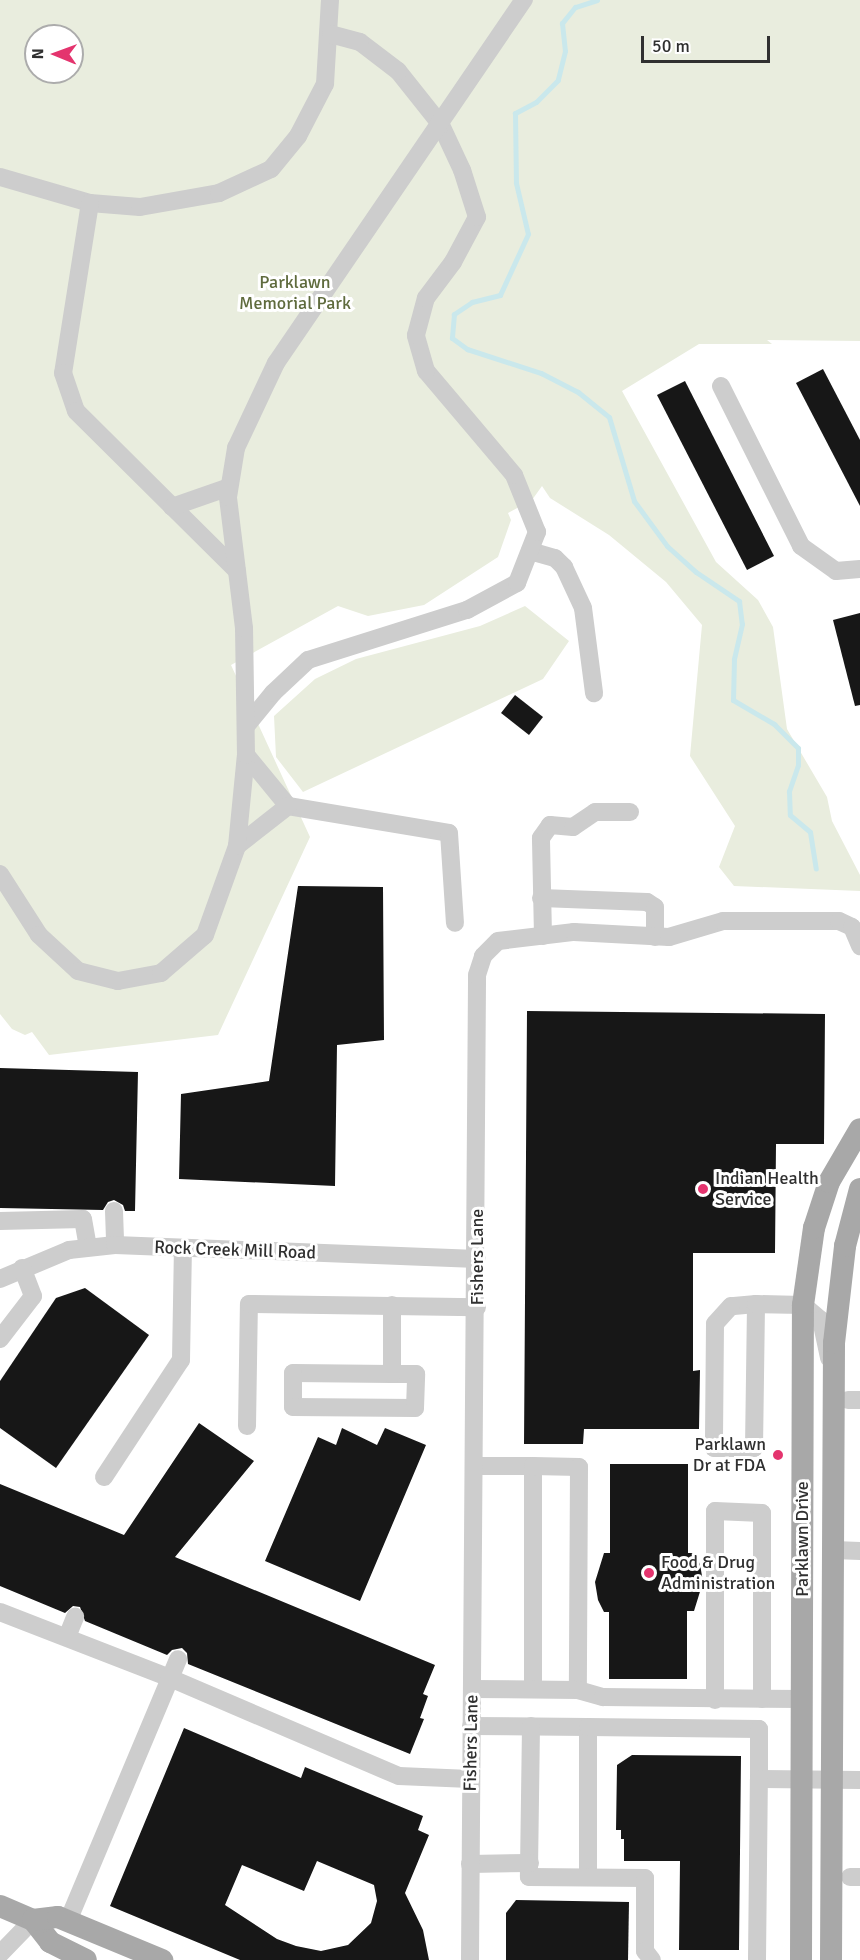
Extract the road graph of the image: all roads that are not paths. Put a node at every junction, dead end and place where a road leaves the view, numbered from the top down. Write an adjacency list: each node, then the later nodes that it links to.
1 (330, 0): 3 (street)
2 (524, 0): 4 (street)
3 (331, 34): 4 (street); 6 (street)
4 (441, 125): 8 (street); 10 (street)
5 (0, 177): 6 (street)
6 (90, 203): 9 (street)
7 (721, 386): 11 (street)
8 (229, 488): 9 (street); 12 (street)
9 (172, 507): 12 (street)
10 (530, 551): 13 (street); 14 (street)
11 (860, 569)
12 (237, 571): 14 (street)
13 (594, 693)
14 (246, 726): 15 (street)
15 (246, 754): 16 (street); 18 (street)
16 (288, 806): 18 (street); 21 (street)
17 (630, 812): 20 (street)
18 (237, 846): 19 (street)
19 (0, 873)
20 (541, 898): 22 (street); 23 (street)
21 (455, 923)
22 (543, 936): 23 (street, Fishers Lane); 32 (street, Fishers Lane)
23 (655, 937): 24 (street, Fishers Lane)
24 (860, 946)
25 (860, 1129): 37 (main road, Parklawn Drive)
26 (860, 1189): 41 (main road, Parklawn Drive)
27 (114, 1211): 29 (street)
28 (0, 1221): 30 (street)
29 (115, 1245): 30 (street, Rock Creek Mill Road); 31 (street, Rock Creek Mill Road)
30 (88, 1246): 33 (street, Rock Creek Mill Road)
31 (183, 1248): 32 (street, Rock Creek Mill Road); 45 (street)
32 (477, 1259): 38 (street, Fishers Lane)
33 (22, 1268): 34 (street, Rock Creek Mill Road); 39 (street)
34 (0, 1279)
35 (756, 1304): 35 (street); 37 (street)
36 (392, 1305): 38 (street); 40 (street); 42 (street)
37 (803, 1305): 41 (street); 56 (main road, Parklawn Drive)
38 (477, 1307): 43 (street, Fishers Lane)
39 (0, 1339)
40 (392, 1374): 40 (street)
41 (834, 1382): 46 (main road, Parklawn Drive)
42 (247, 1426)
43 (476, 1466): 44 (street); 53 (street, Fishers Lane)
44 (533, 1466): 54 (street); 55 (street)
45 (104, 1477)
46 (834, 1550): 47 (street); 65 (main road, Parklawn Drive)
47 (860, 1551)
48 (0, 1612): 50 (street)
49 (75, 1617): 50 (street)
50 (67, 1638): 52 (street)
51 (178, 1659): 52 (street)
52 (170, 1678): 62 (street); 72 (street)
53 (472, 1689): 54 (street); 59 (street, Fishers Lane)
54 (533, 1689): 55 (street)
55 (578, 1690): 57 (street)
56 (803, 1699): 58 (street); 64 (main road, Parklawn Drive)
57 (715, 1700): 58 (street); 58 (street)
58 (762, 1700)
59 (471, 1725): 60 (street); 62 (street, Fishers Lane)
60 (531, 1726): 61 (street); 67 (street)
61 (588, 1727): 63 (street); 69 (street)
62 (470, 1779): 68 (street, Fishers Lane)
63 (759, 1779): 64 (street); 78 (street)
64 (803, 1779): 65 (street); 79 (main road, Parklawn Drive)
65 (832, 1780): 66 (street); 80 (main road, Parklawn Drive)
66 (860, 1780)
67 (530, 1863): 68 (street); 69 (street)
68 (470, 1864): 76 (street, Fishers Lane)
69 (588, 1877): 77 (street)
70 (0, 1906): 71 (main road)
71 (33, 1920): 72 (main road); 73 (street); 74 (main road)
72 (68, 1921): 75 (main road)
73 (0, 1954)
74 (86, 1960)
75 (162, 1960)
76 (470, 1960)
77 (652, 1960)
78 (757, 1960)
79 (801, 1960)
80 (831, 1960)

